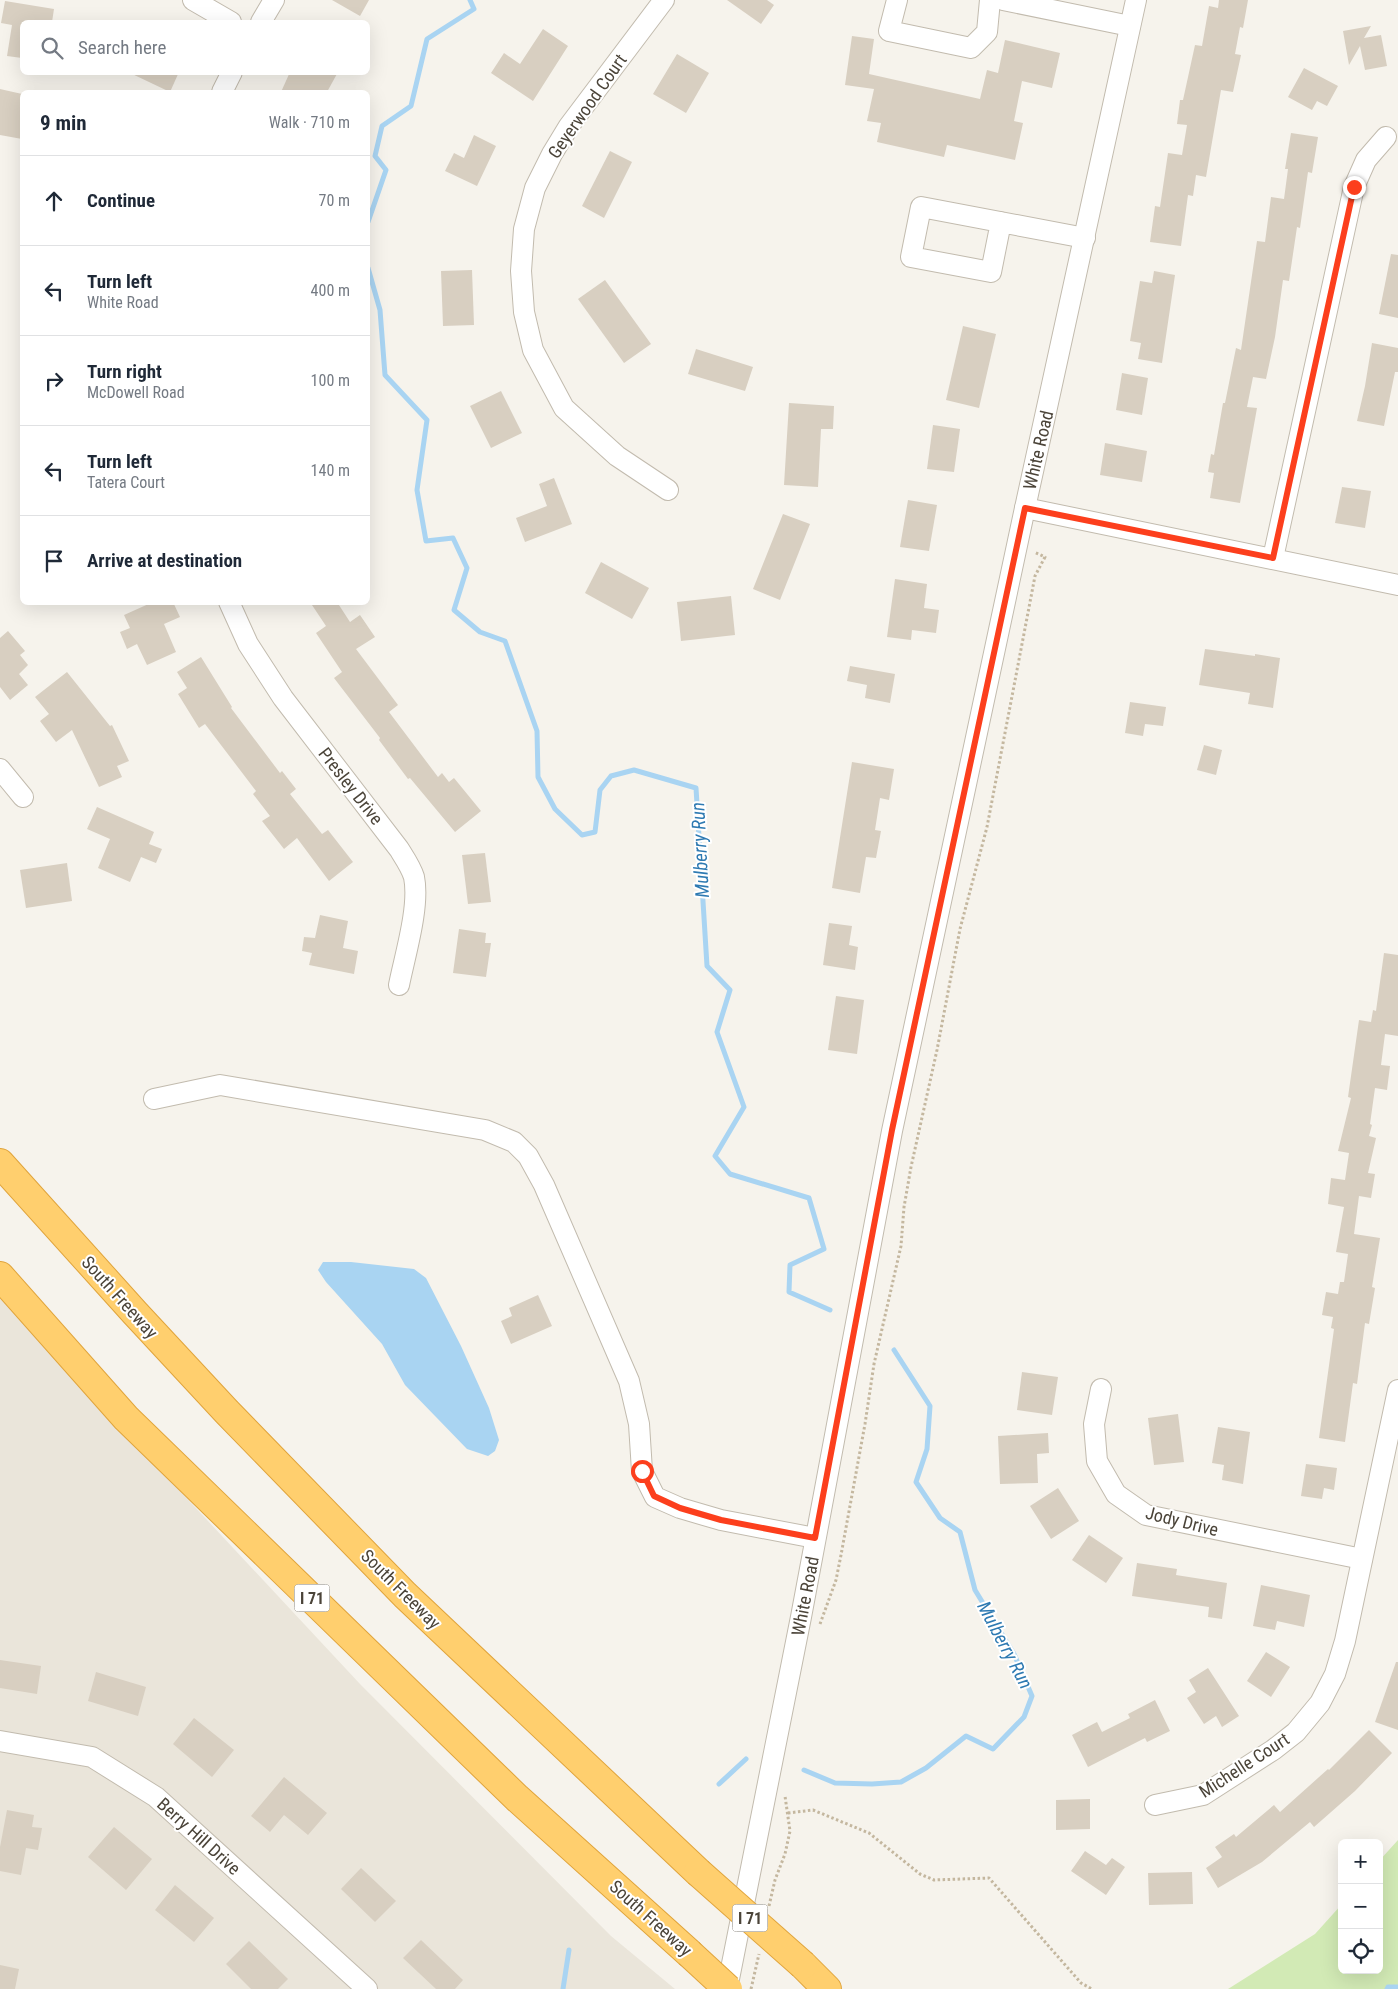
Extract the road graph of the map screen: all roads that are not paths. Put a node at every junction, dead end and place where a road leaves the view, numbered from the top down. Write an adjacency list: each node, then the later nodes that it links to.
1 (192, 0): 8 (street)
2 (274, 0): 9 (street)
3 (664, 0): 16 (street, Geyerwood Court)
4 (897, 0): 5 (street)
5 (990, 0)
6 (1003, 0): 10 (street)
7 (1136, 0): 10 (street, White Road)
8 (227, 20)
9 (262, 20)
10 (1130, 26): 15 (street, White Road)
11 (230, 75): 12 (street)
12 (223, 90)
13 (1386, 137): 18 (street)
14 (1001, 222): 14 (street); 15 (street)
15 (1085, 238): 17 (street, White Road)
16 (668, 490)
17 (1025, 508): 18 (street); 29 (street, White Road)
18 (1273, 558): 19 (street)
19 (1398, 585)
20 (230, 605): 23 (street, Presley Drive)
21 (0, 769): 22 (street)
22 (23, 797)
23 (399, 985)
24 (154, 1098): 29 (street)
25 (0, 1163): 35 (highway, South Freeway / I 71, bridge)
26 (0, 1276): 34 (highway, South Freeway / I 71, bridge)
27 (1101, 1389): 30 (street, Jody Drive)
28 (1398, 1390): 30 (street, Michelle Court)
29 (815, 1538): 34 (street, White Road)
30 (1362, 1559): 32 (street, Michelle Court)
31 (0, 1741): 33 (street, Berry Hill Drive)
32 (1155, 1806)
33 (367, 1989)
34 (728, 1989)
35 (827, 1989)

